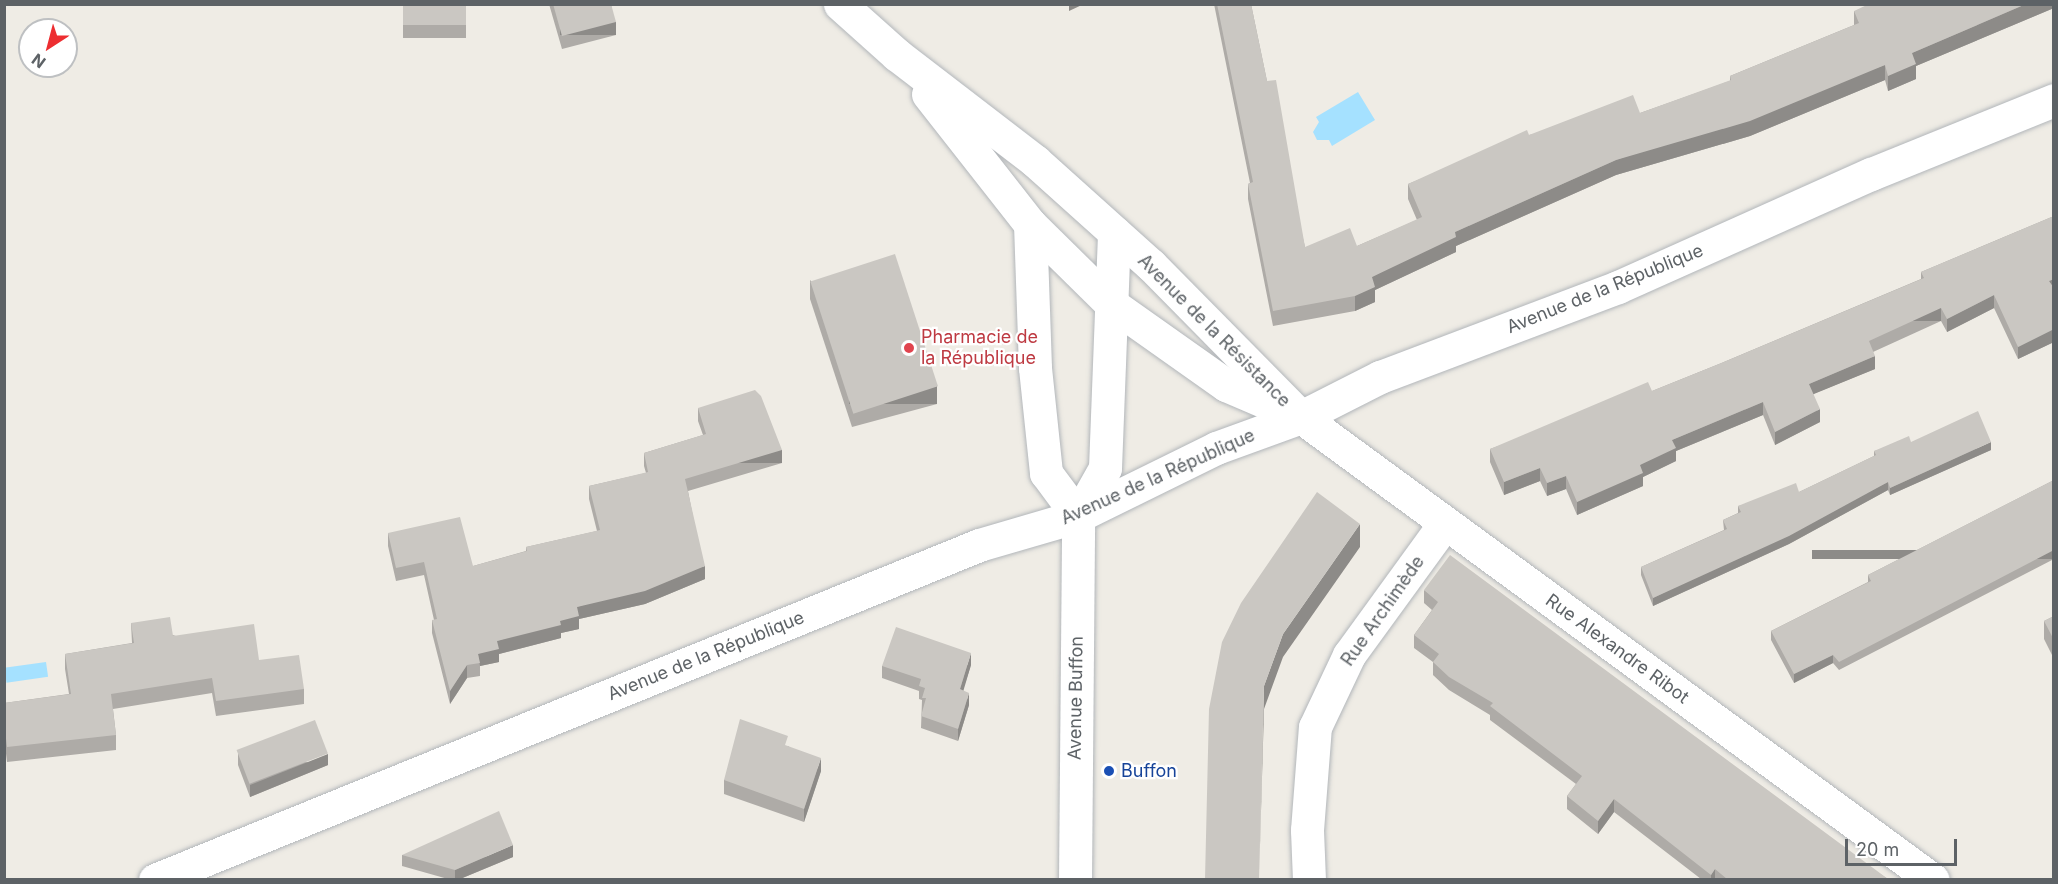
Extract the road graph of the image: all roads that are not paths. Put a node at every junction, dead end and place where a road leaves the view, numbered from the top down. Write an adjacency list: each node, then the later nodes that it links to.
1 (840, 4): 2 (street, Avenue de la Résistance)
2 (897, 55): 4 (street, Avenue de la Résistance); 5 (street, Avenue de la Résistance)
3 (2054, 100): 7 (street, Avenue de la République)
4 (1030, 224): 6 (street, Avenue de la Résistance); 8 (street)
5 (1114, 232): 6 (street, Avenue Buffon); 7 (street, Avenue de la Résistance)
6 (1110, 303): 7 (street, Avenue de la Résistance); 8 (street, Avenue Buffon)
7 (1301, 417): 8 (street, Avenue de la République); 9 (street, Rue Alexandre Ribot)
8 (1078, 516): 10 (street, Avenue de la République); 11 (street, Avenue Buffon)
9 (1445, 523): 12 (street, Rue Archimède); 13 (street, Rue Alexandre Ribot)
10 (155, 879)
11 (1075, 879)
12 (1309, 879)
13 (1933, 879)

